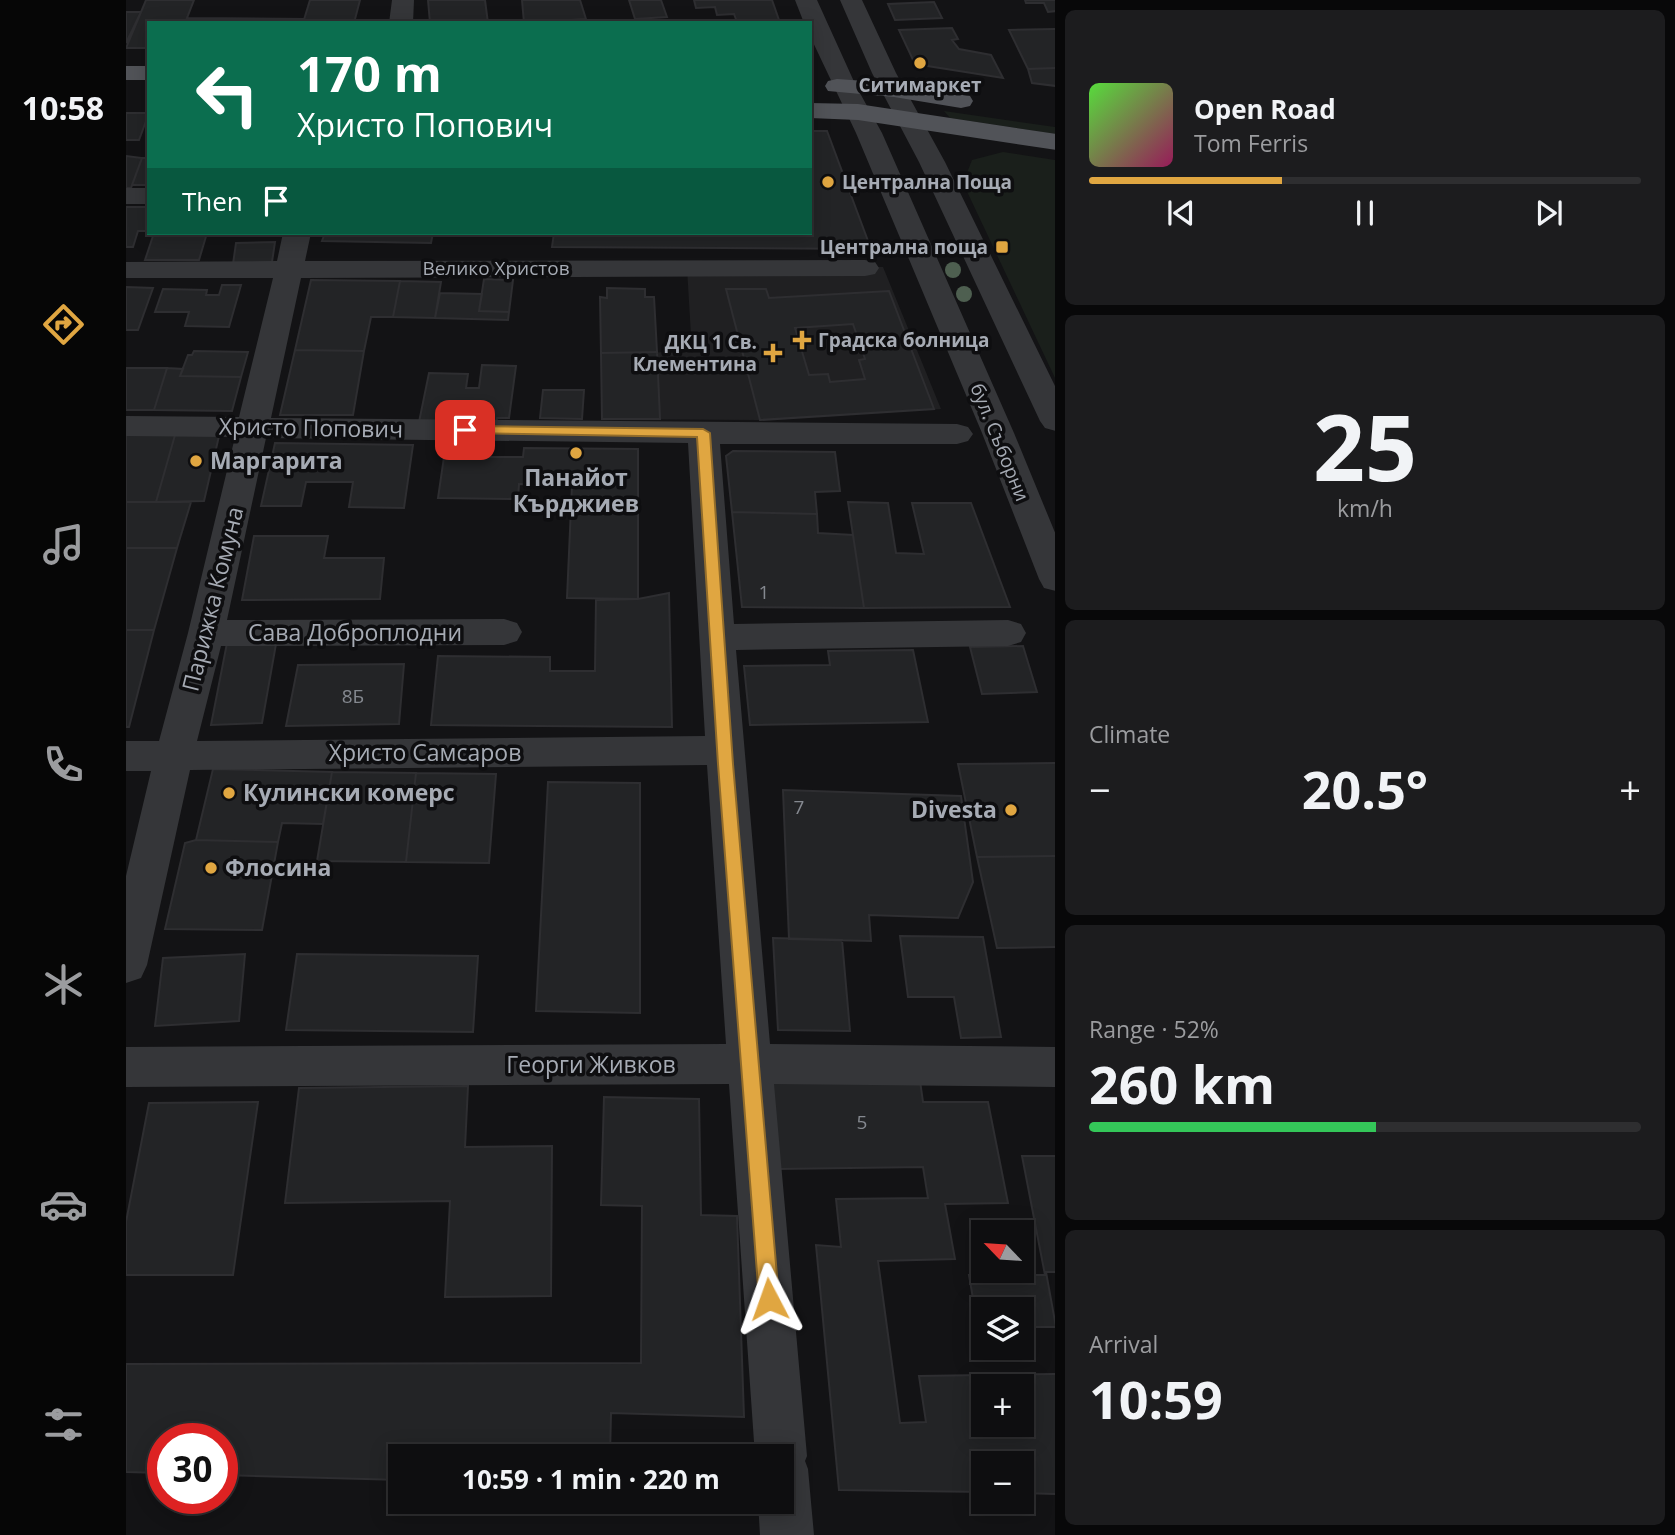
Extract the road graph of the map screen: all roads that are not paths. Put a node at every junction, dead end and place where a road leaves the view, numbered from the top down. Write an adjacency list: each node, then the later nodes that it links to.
1 (403, 0): 4 (street)
2 (806, 0): 8 (street, бул. Съборни)
3 (851, 0): 9 (street)
4 (401, 21)
5 (126, 73): 6 (main road)
6 (147, 73)
7 (812, 85): 8 (main road)
8 (844, 86): 9 (main road); 12 (street, бул. Съборни)
9 (894, 90): 10 (main road); 13 (street)
10 (980, 104)
11 (812, 110): 12 (main road)
12 (858, 113): 13 (main road); 26 (street, бул. Съборни)
13 (910, 120): 14 (main road); 21 (street)
14 (1055, 142)
15 (126, 196): 16 (street)
16 (147, 196)
17 (298, 235): 19 (street, Парижка Комуна)
18 (865, 268): 19 (street, Велико Христов)
19 (290, 269): 20 (street, Велико Христов); 23 (street, Парижка Комуна)
20 (126, 270)
21 (1055, 421)
22 (126, 426): 23 (street, Христо Попович)
23 (254, 428): 24 (street, Христо Попович); 28 (street, Парижка Комуна)
24 (703, 433): 25 (street, Христо Попович); 30 (street)
25 (957, 434)
26 (1055, 579)
27 (505, 632): 28 (street, Сава Доброплодни)
28 (206, 633): 32 (street, Парижка Комуна)
29 (1008, 633): 30 (street)
30 (718, 637): 31 (street)
31 (725, 751): 32 (street, Христо Самсаров); 35 (street)
32 (174, 755): 33 (street, Христо Самсаров); 34 (street, Парижка Комуна)
33 (126, 756)
34 (126, 965)
35 (751, 1064): 36 (street, Георги Живков); 37 (street, Георги Живков); 38 (street)
36 (126, 1067)
37 (1055, 1067)
38 (780, 1444)
39 (785, 1514): 40 (street)
40 (787, 1535)

